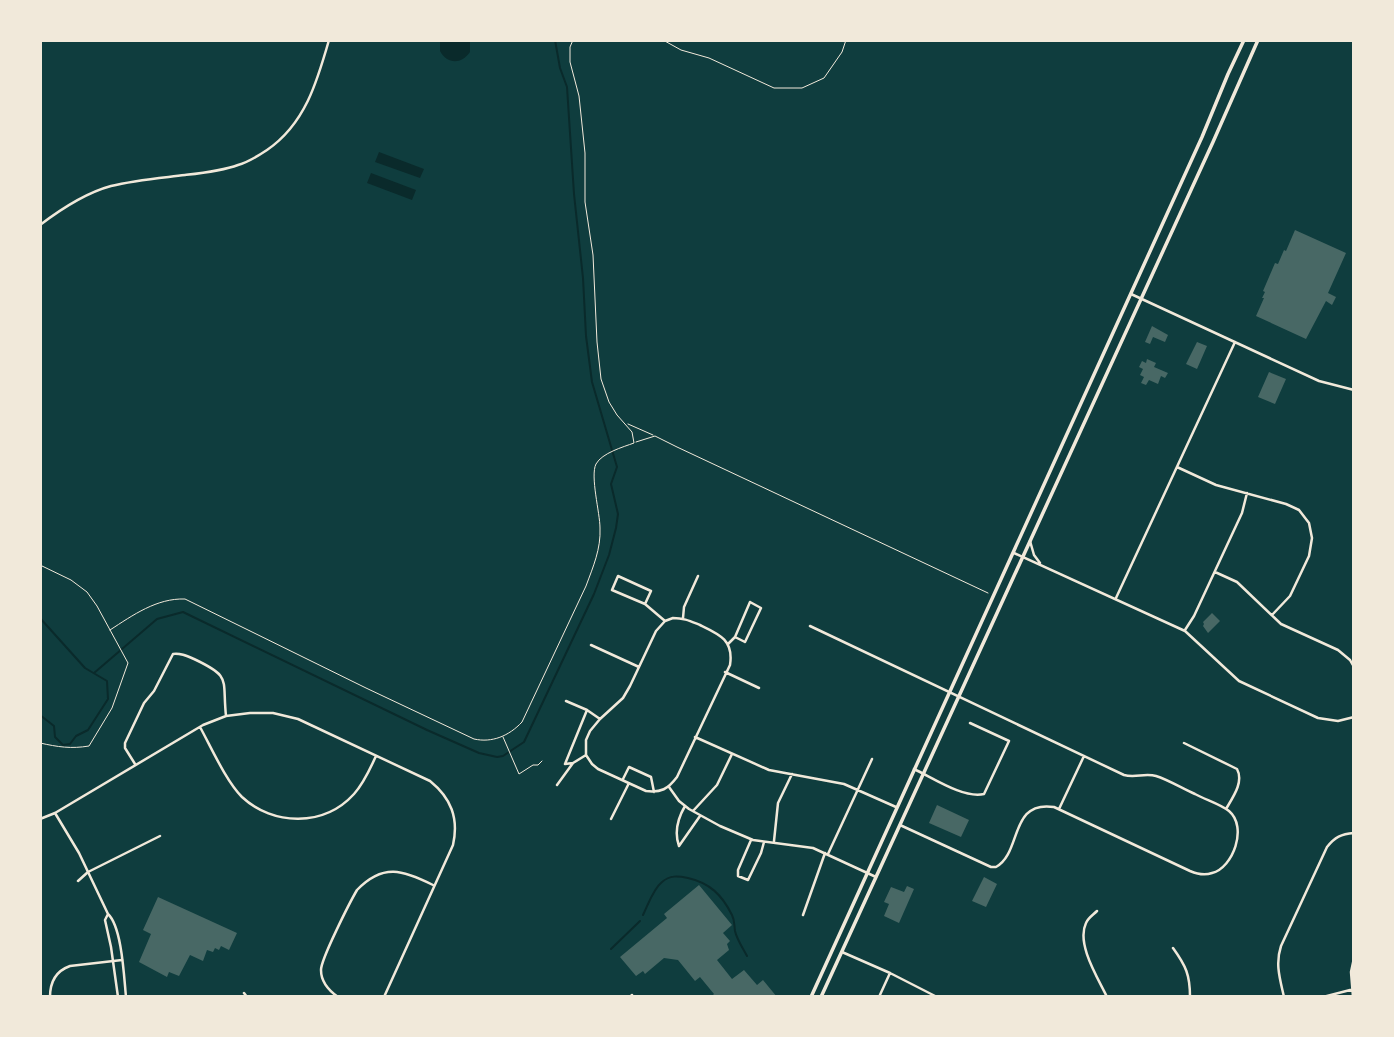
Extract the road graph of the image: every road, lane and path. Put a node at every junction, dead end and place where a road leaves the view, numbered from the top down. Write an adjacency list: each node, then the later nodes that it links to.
1 (329, 40): 7 (street)
2 (573, 40): 12 (path)
3 (663, 40): 4 (path)
4 (846, 40)
5 (1244, 40): 8 (main road)
6 (1258, 40): 9 (main road)
7 (40, 225)
8 (1131, 294): 9 (street); 18 (main road)
9 (1141, 298): 10 (street); 17 (main road)
10 (1235, 342): 11 (street); 15 (street)
11 (1354, 390)
12 (626, 424): 13 (path); 14 (path)
13 (655, 436): 14 (path); 24 (path)
14 (634, 443): 49 (path)
15 (1177, 467): 16 (street); 25 (street)
16 (1247, 493): 22 (street); 27 (street)
17 (1030, 540): 19 (main road); 21 (street)
18 (1013, 553): 19 (street); 40 (main road)
19 (1022, 557): 21 (street); 41 (main road)
20 (40, 565): 31 (path)
21 (1042, 566): 25 (street)
22 (1215, 572): 27 (street); 32 (street)
23 (698, 576): 28 (street)
24 (988, 593)
25 (1116, 598): 32 (street)
26 (645, 604): 26 (street); 29 (street)
27 (1272, 615): 37 (street)
28 (683, 618): 29 (street); 35 (street)
29 (665, 621): 36 (street)
30 (810, 626): 40 (street)
31 (110, 630): 49 (path); 51 (path)
32 (1185, 631): 45 (street)
33 (735, 637): 33 (street); 35 (street)
34 (591, 645): 36 (street)
35 (728, 645): 38 (street)
36 (639, 667): 46 (street)
37 (1354, 667)
38 (725, 672): 39 (street); 50 (street)
39 (759, 688)
40 (950, 692): 41 (street); 61 (main road)
41 (960, 696): 56 (street); 62 (main road)
42 (566, 701): 43 (street)
43 (587, 710): 46 (street); 59 (street)
44 (226, 716): 48 (street); 55 (street); 60 (street)
45 (1354, 716)
46 (600, 719): 54 (street)
47 (970, 723): 62 (street)
48 (200, 727): 55 (street); 60 (street)
49 (503, 736): 58 (path)
50 (695, 737): 53 (street); 67 (street)
51 (40, 743)
52 (1184, 743): 73 (street)
53 (732, 754): 63 (street); 71 (street)
54 (586, 755): 59 (street); 64 (street)
55 (376, 756): 89 (street)
56 (1084, 756): 72 (street); 73 (street)
57 (872, 758): 68 (street)
58 (542, 761)
59 (573, 763): 66 (street)
60 (135, 765): 74 (street)
61 (914, 769): 62 (street); 70 (main road)
62 (923, 773): 78 (main road)
63 (792, 774): 68 (street); 83 (street)
64 (623, 780): 65 (street); 69 (street)
65 (629, 783): 69 (street); 77 (street)
66 (557, 785)
67 (669, 787): 69 (street); 71 (street)
68 (858, 790): 70 (street); 84 (street)
69 (654, 792)
70 (897, 808): 86 (main road)
71 (689, 809): 75 (street); 75 (street)
72 (1059, 809): 73 (street); 78 (street)
73 (1226, 809)
74 (55, 813): 76 (street); 85 (street)
75 (700, 816): 81 (street)
76 (40, 819)
77 (611, 819)
78 (900, 825): 87 (main road)
79 (1354, 833): 111 (street)
80 (160, 836): 85 (street)
81 (751, 839): 82 (street); 82 (street)
82 (764, 842): 83 (street)
83 (774, 842): 84 (street)
84 (826, 854): 86 (street); 92 (street)
85 (88, 872): 88 (street); 91 (street)
86 (866, 873): 87 (street); 105 (main road)
87 (876, 877): 94 (main road)
88 (78, 881)
89 (434, 886): 103 (street); 104 (street)
90 (1097, 911): 109 (street)
91 (108, 914): 96 (street); 97 (street)
92 (803, 915)
93 (1173, 948): 110 (street)
94 (842, 952): 98 (street); 106 (main road)
95 (1354, 958): 99 (street)
96 (122, 960): 97 (street); 102 (street)
97 (113, 961): 100 (street); 101 (street)
98 (890, 973): 107 (street); 108 (street)
99 (1354, 989): 112 (street); 113 (street)
100 (50, 997)
101 (118, 997)
102 (126, 997)
103 (338, 997)
104 (384, 997)
105 (811, 997)
106 (821, 997)
107 (879, 997)
108 (937, 997)
109 (1107, 997)
110 (1190, 997)
111 (1284, 997)
112 (1323, 997)
113 (1353, 997)

